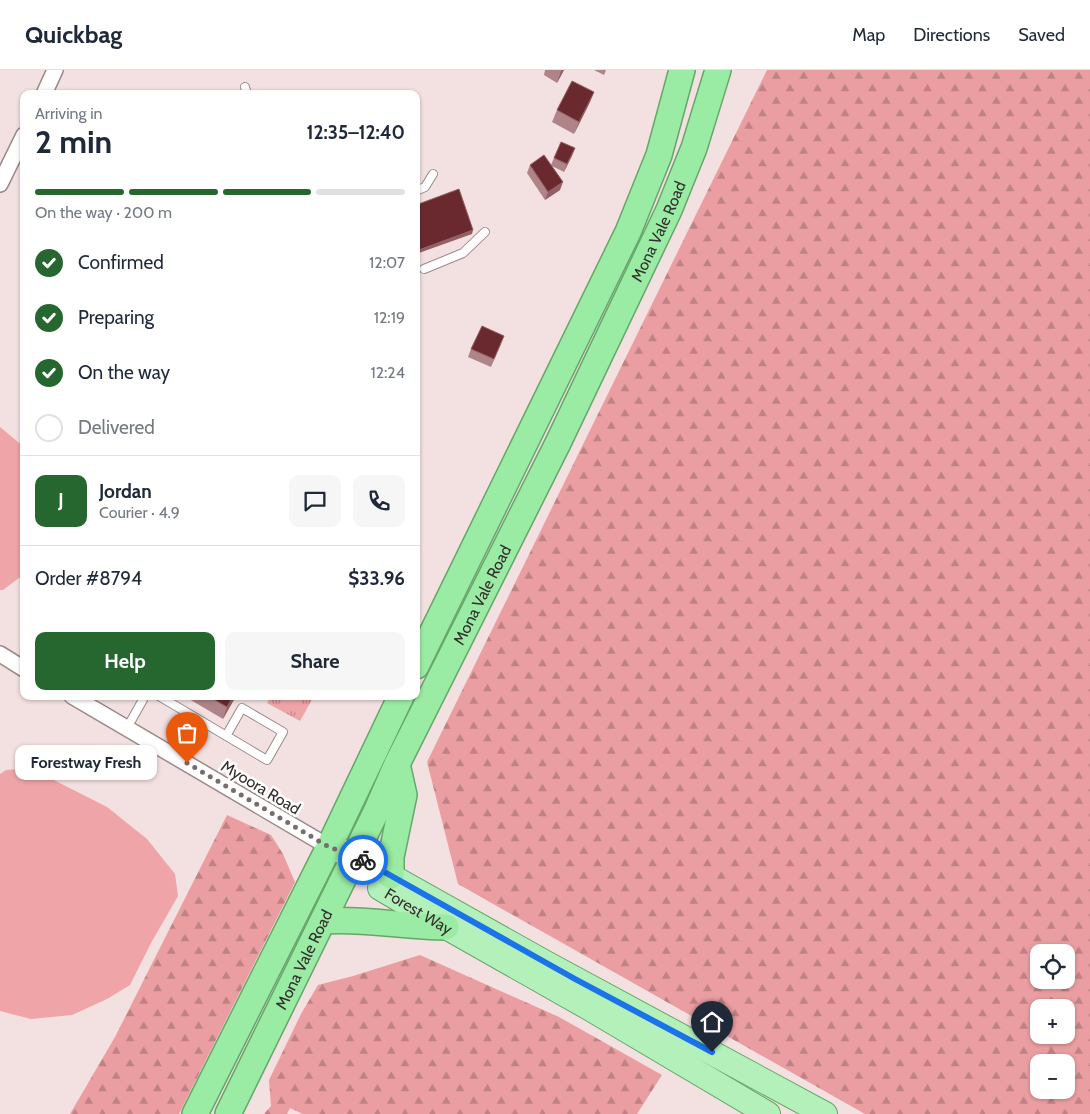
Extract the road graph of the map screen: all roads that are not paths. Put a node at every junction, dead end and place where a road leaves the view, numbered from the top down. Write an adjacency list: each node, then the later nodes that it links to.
1 (55, 70): 4 (street)
2 (682, 70): 12 (highway, Mona Vale Road)
3 (718, 70): 20 (highway, Mona Vale Road)
4 (46, 90)
5 (20, 143): 7 (street)
6 (434, 174): 8 (lane)
7 (0, 184)
8 (420, 189)
9 (485, 232): 10 (lane)
10 (424, 269)
11 (0, 654): 13 (street)
12 (420, 658)
13 (20, 666)
14 (79, 700): 18 (street, Myoora Road)
15 (143, 700): 18 (lane)
16 (166, 700): 19 (lane)
17 (399, 700): 21 (highway, Mona Vale Road)
18 (127, 728): 21 (street, Myoora Road)
19 (226, 736): 19 (lane)
20 (397, 764): 22 (highway, Mona Vale Road); 23 (highway)
21 (329, 847): 22 (main road, Forest Way); 26 (highway, Mona Vale Road)
22 (351, 862): 23 (main road, Forest Way); 24 (highway, Mona Vale Road); 25 (main road, Forest Way)
23 (390, 876): 29 (main road, Forest Way)
24 (323, 921): 25 (highway); 27 (highway, Mona Vale Road)
25 (446, 927): 28 (main road, Forest Way)
26 (196, 1114)
27 (228, 1114)
28 (768, 1114)
29 (825, 1114)

